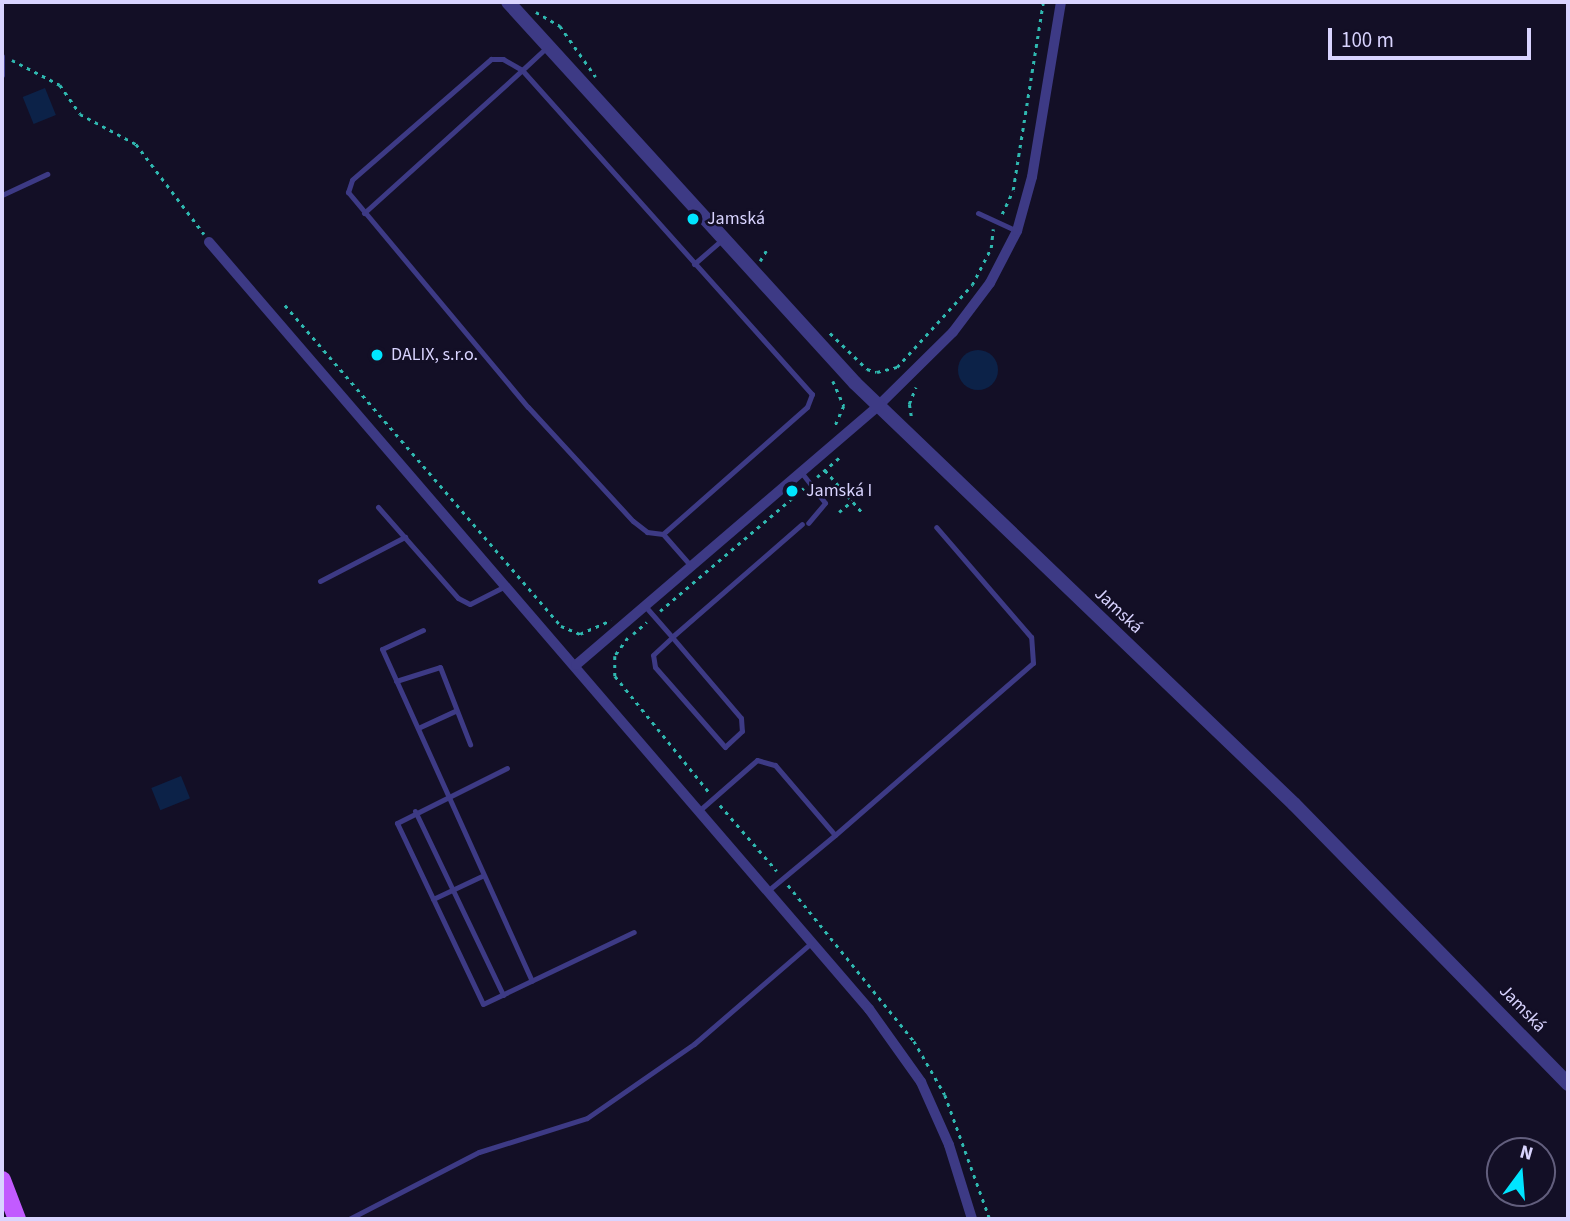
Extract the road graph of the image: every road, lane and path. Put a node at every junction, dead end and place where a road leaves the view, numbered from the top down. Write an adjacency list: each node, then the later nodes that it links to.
1 (508, 2): 5 (street, Jamská)
2 (1043, 2): 14 (path)
3 (1061, 2): 15 (street)
4 (534, 11): 9 (path)
5 (547, 47): 7 (lane); 17 (street, Jamská)
6 (2, 55): 8 (lane); 18 (path)
7 (522, 70): 12 (lane); 12 (lane); 20 (lane)
8 (2, 75)
9 (602, 86)
10 (47, 174): 11 (lane)
11 (2, 195)
12 (364, 213): 36 (lane)
13 (978, 213): 15 (lane)
14 (1001, 215)
15 (1017, 232): 25 (street)
16 (990, 234): 23 (path)
17 (723, 239): 20 (lane); 25 (street, Jamská)
18 (209, 243): 40 (street)
19 (766, 251): 21 (path)
20 (694, 264): 36 (lane)
21 (768, 271)
22 (285, 305): 43 (path)
23 (822, 325)
24 (827, 374): 26 (path)
25 (878, 406): 29 (street); 65 (street, Jamská)
26 (832, 429)
27 (841, 456): 28 (path)
28 (825, 470): 30 (path); 31 (path)
29 (801, 472): 30 (lane); 38 (street)
30 (810, 482): 42 (path); 45 (lane)
31 (852, 501): 33 (path); 34 (path)
32 (378, 507): 37 (lane)
33 (861, 511)
34 (839, 512)
35 (936, 527): 56 (lane)
36 (663, 534): 38 (lane)
37 (405, 537): 39 (lane); 40 (lane)
38 (691, 566): 41 (street)
39 (320, 580)
40 (506, 585): 47 (street)
41 (645, 606): 42 (lane); 47 (street)
42 (654, 617): 45 (lane); 46 (path)
43 (609, 618)
44 (423, 630): 48 (lane)
45 (672, 637): 45 (lane)
46 (628, 638)
47 (576, 665): 54 (street)
48 (396, 681): 49 (lane); 50 (lane)
49 (455, 710): 50 (lane); 51 (lane)
50 (418, 728): 53 (lane)
51 (470, 744)
52 (507, 768): 53 (lane)
53 (449, 795): 55 (lane); 57 (lane)
54 (701, 809): 56 (lane); 58 (street)
55 (415, 811): 59 (lane); 60 (lane)
56 (835, 835): 58 (lane)
57 (482, 876): 59 (lane); 63 (lane)
58 (770, 889): 62 (street)
59 (452, 890): 60 (lane); 64 (lane)
60 (433, 899): 64 (lane)
61 (635, 932): 63 (lane)
62 (814, 940): 68 (lane); 69 (street)
63 (532, 981): 64 (lane)
64 (503, 995)
65 (1568, 1084)
66 (2, 1180): 67 (main road)
67 (17, 1219)
68 (349, 1219)
69 (972, 1219)

